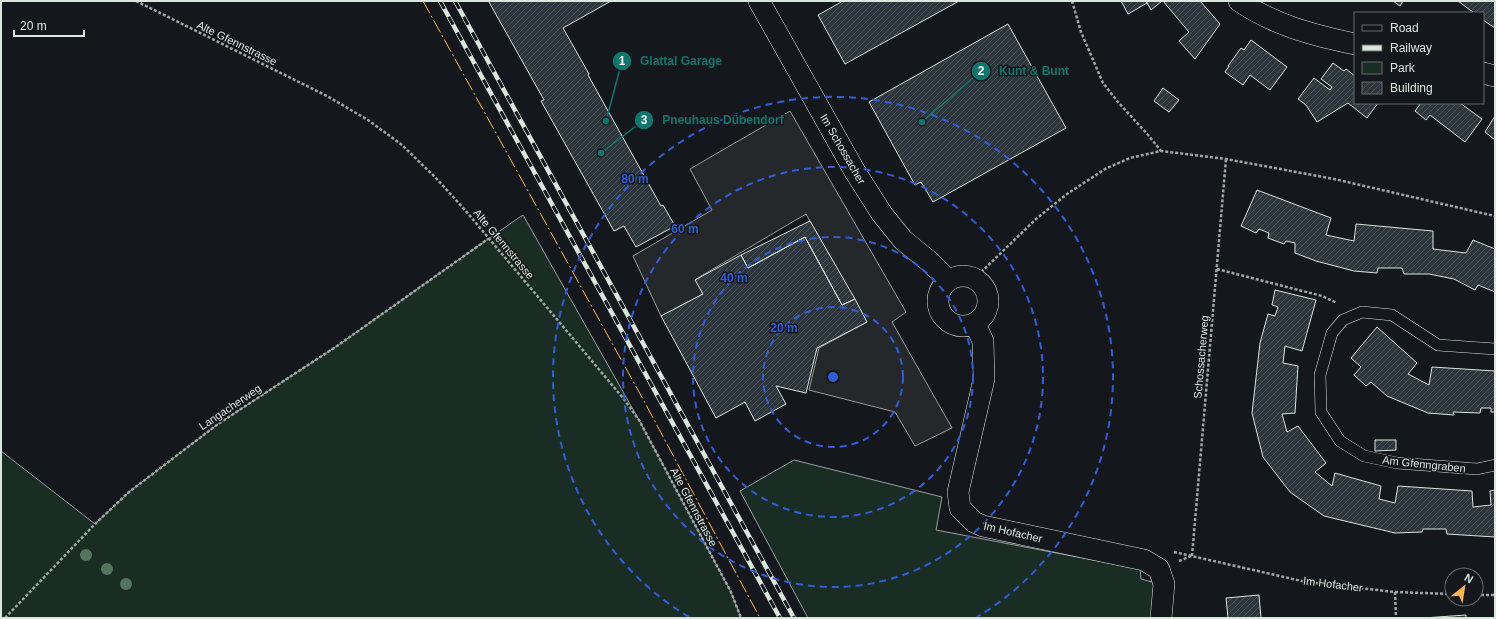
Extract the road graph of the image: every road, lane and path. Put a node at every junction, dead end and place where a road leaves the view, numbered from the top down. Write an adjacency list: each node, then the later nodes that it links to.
1 (136, 1): 11 (path, Alte Gfennstrasse)
2 (759, 1): 14 (street, Im Schossacher)
3 (1072, 1): 8 (path)
4 (1240, 1): 5 (street)
5 (1354, 44)
6 (1484, 73): 7 (street)
7 (1495, 76)
8 (1161, 151): 9 (path); 13 (path)
9 (1226, 160): 10 (path); 12 (path, Schossacherweg)
10 (1495, 216)
11 (488, 239): 25 (path, Langacherweg); 26 (path, Alte Gfennstrasse)
12 (1216, 269): 15 (path); 20 (path, Schossacherweg)
13 (974, 279): 14 (street); 16 (street)
14 (948, 280): 16 (street)
15 (1347, 318): 17 (lane, Am Gfenngraben); 18 (lane, Am Gfenngraben)
16 (975, 324): 27 (street, Im Hofacher)
17 (1495, 348)
18 (1495, 465)
19 (1169, 551): 20 (path, Im Hofacher)
20 (1192, 556): 21 (path, Im Hofacher)
21 (1395, 592): 22 (path, Im Hofacher); 28 (path)
22 (1444, 594)
23 (1484, 595): 24 (path)
24 (1495, 595)
25 (5, 618)
26 (742, 618)
27 (1161, 618)
28 (1396, 618)

